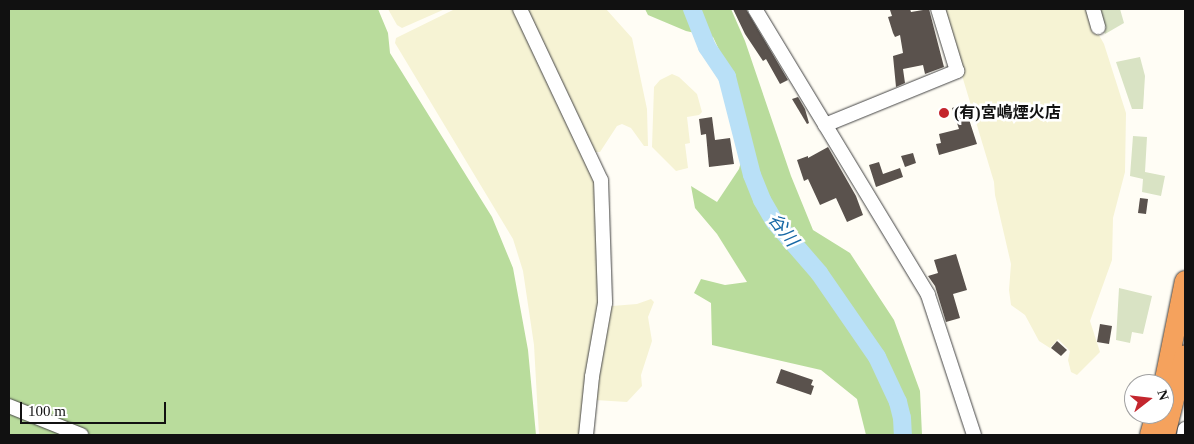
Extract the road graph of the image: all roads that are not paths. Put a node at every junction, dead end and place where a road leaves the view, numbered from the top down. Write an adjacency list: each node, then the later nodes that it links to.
1 (520, 9): 13 (street)
2 (754, 9): 6 (street)
3 (938, 9): 6 (street)
4 (1093, 9): 5 (street)
5 (1098, 27)
6 (824, 125): 14 (street)
7 (1185, 281): 9 (highway)
8 (1185, 355): 15 (highway)
9 (1166, 374)
10 (9, 406): 12 (street)
11 (1185, 429): 16 (street)
12 (81, 435)
13 (586, 435)
14 (974, 435)
15 (1165, 435)
16 (1184, 435)

